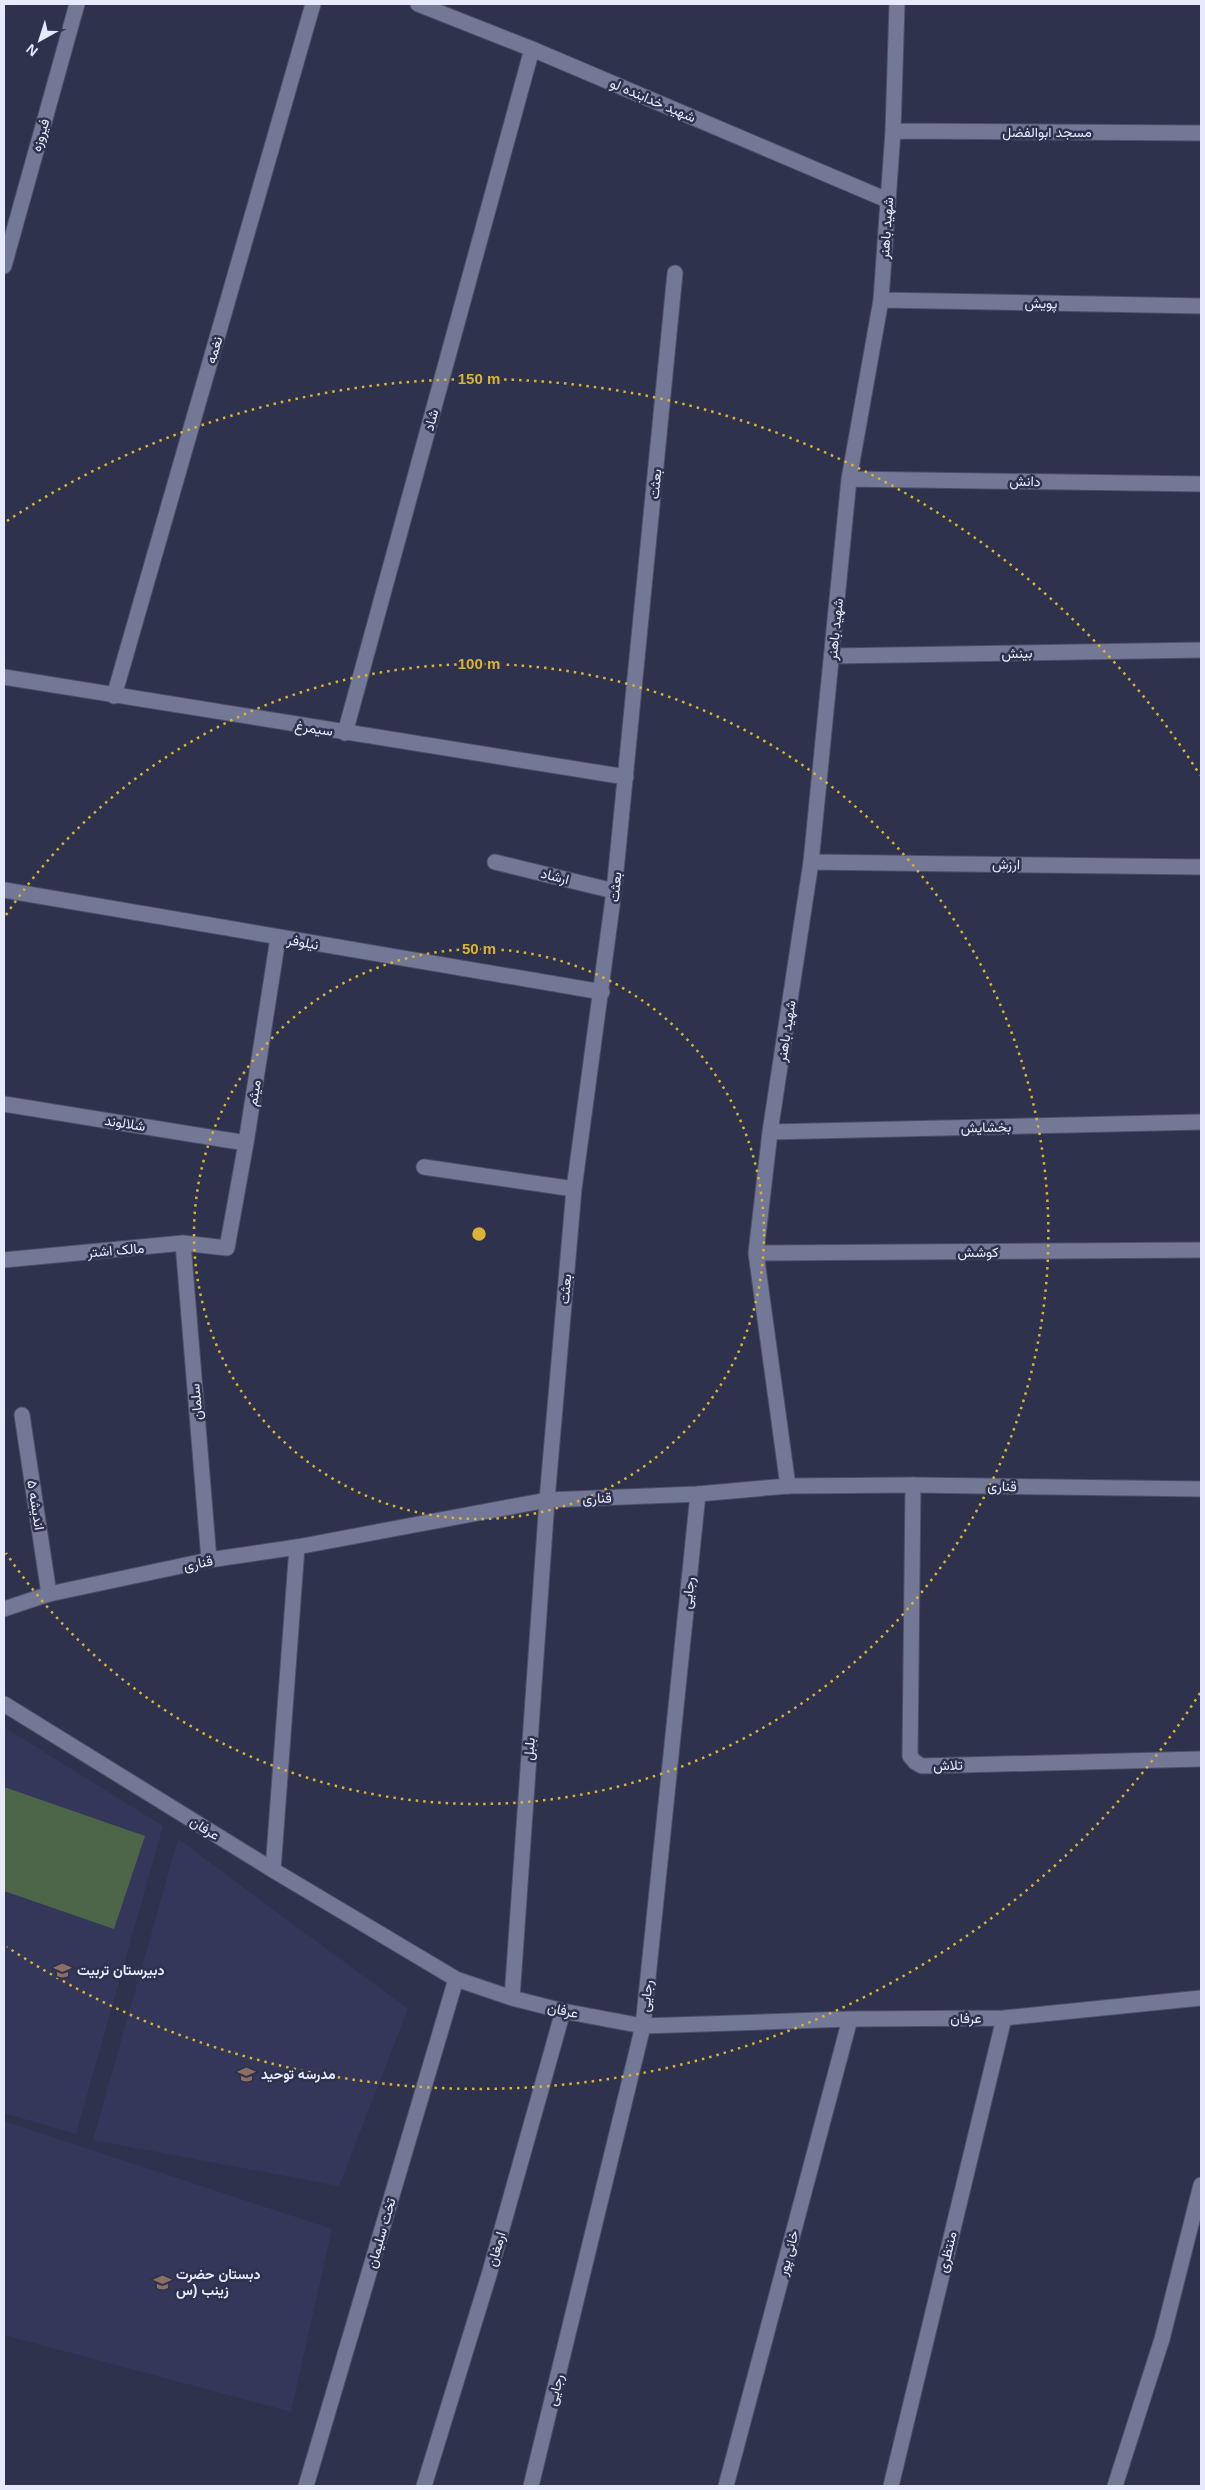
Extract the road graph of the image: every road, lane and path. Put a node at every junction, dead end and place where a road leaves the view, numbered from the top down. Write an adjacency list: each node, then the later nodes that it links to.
1 (77, 4): 9 (street, فیروزه)
2 (313, 4): 18 (street, نغمه)
3 (418, 4): 5 (street, شهید خدابنده لو)
4 (897, 4): 6 (street, شهید باهنر)
5 (532, 49): 8 (street, شهید خدابنده لو); 19 (street, شاد)
6 (893, 131): 7 (street, مسجد ابوالفضل); 8 (street, شهید باهنر)
7 (1201, 133)
8 (887, 200): 11 (street, شهید باهنر)
9 (4, 266)
10 (676, 273): 20 (street, بعثت)
11 (881, 300): 12 (street, پویش); 13 (street, شهید باهنر)
12 (1201, 306)
13 (849, 479): 14 (street, دانش); 16 (street, شهید باهنر)
14 (1201, 484)
15 (1201, 650): 16 (street, بینش)
16 (832, 656): 22 (street, شهید باهنر)
17 (4, 677): 18 (street, سیمرغ)
18 (114, 696): 19 (street, سیمرغ)
19 (345, 733): 20 (street, سیمرغ)
20 (626, 777): 25 (street, بعثت)
21 (495, 862): 25 (street, ارشاد)
22 (811, 862): 23 (street, ارزش); 30 (street, شهید باهنر)
23 (1201, 867)
24 (4, 890): 26 (street, نیلوفر)
25 (614, 891): 27 (street, بعثت)
26 (278, 938): 27 (street, نیلوفر); 31 (street, میثم)
27 (602, 992): 33 (street, بعثت)
28 (4, 1104): 31 (street, شلالوند)
29 (1201, 1122): 30 (street, بخشایش)
30 (770, 1132): 37 (street, شهید باهنر)
31 (246, 1143): 35 (street, میثم)
32 (424, 1167): 33 (street)
33 (574, 1189): 44 (street, بعثت)
34 (183, 1244): 35 (street, مالک اشتر); 38 (street, مالک اشتر); 46 (street, سلمان)
35 (227, 1248)
36 (1201, 1250): 37 (street, کوشش)
37 (756, 1253): 41 (street, شهید باهنر)
38 (4, 1260)
39 (22, 1416): 47 (street, اندیشه ۵)
40 (913, 1485): 41 (street, قناری); 42 (street, قناری); 50 (street, تلاش)
41 (788, 1486): 43 (street, قناری)
42 (1201, 1490)
43 (698, 1494): 44 (street, قناری); 58 (street, رجایی)
44 (546, 1500): 45 (street, قناری); 53 (street, بلبل)
45 (297, 1547): 46 (street, قناری); 51 (street)
46 (209, 1560): 47 (street, قناری)
47 (50, 1594): 48 (street, قناری)
48 (4, 1610)
49 (4, 1704): 51 (street, عرفان)
50 (1201, 1759)
51 (273, 1870): 52 (street, عرفان)
52 (456, 1979): 53 (street, عرفان); 60 (street, تخت سلیمان)
53 (512, 1998): 55 (street, عرفان)
54 (1201, 1998): 56 (street, عرفان)
55 (563, 2011): 58 (street, عرفان); 61 (street, ارمغان)
56 (1004, 2018): 57 (street, عرفان); 64 (street, منتظری)
57 (850, 2019): 58 (street, عرفان); 63 (street, خانی پور)
58 (643, 2026): 62 (street, رجایی)
59 (1201, 2185): 65 (street)
60 (306, 2486)
61 (424, 2486)
62 (531, 2486)
63 (726, 2486)
64 (890, 2486)
65 (1115, 2486)

